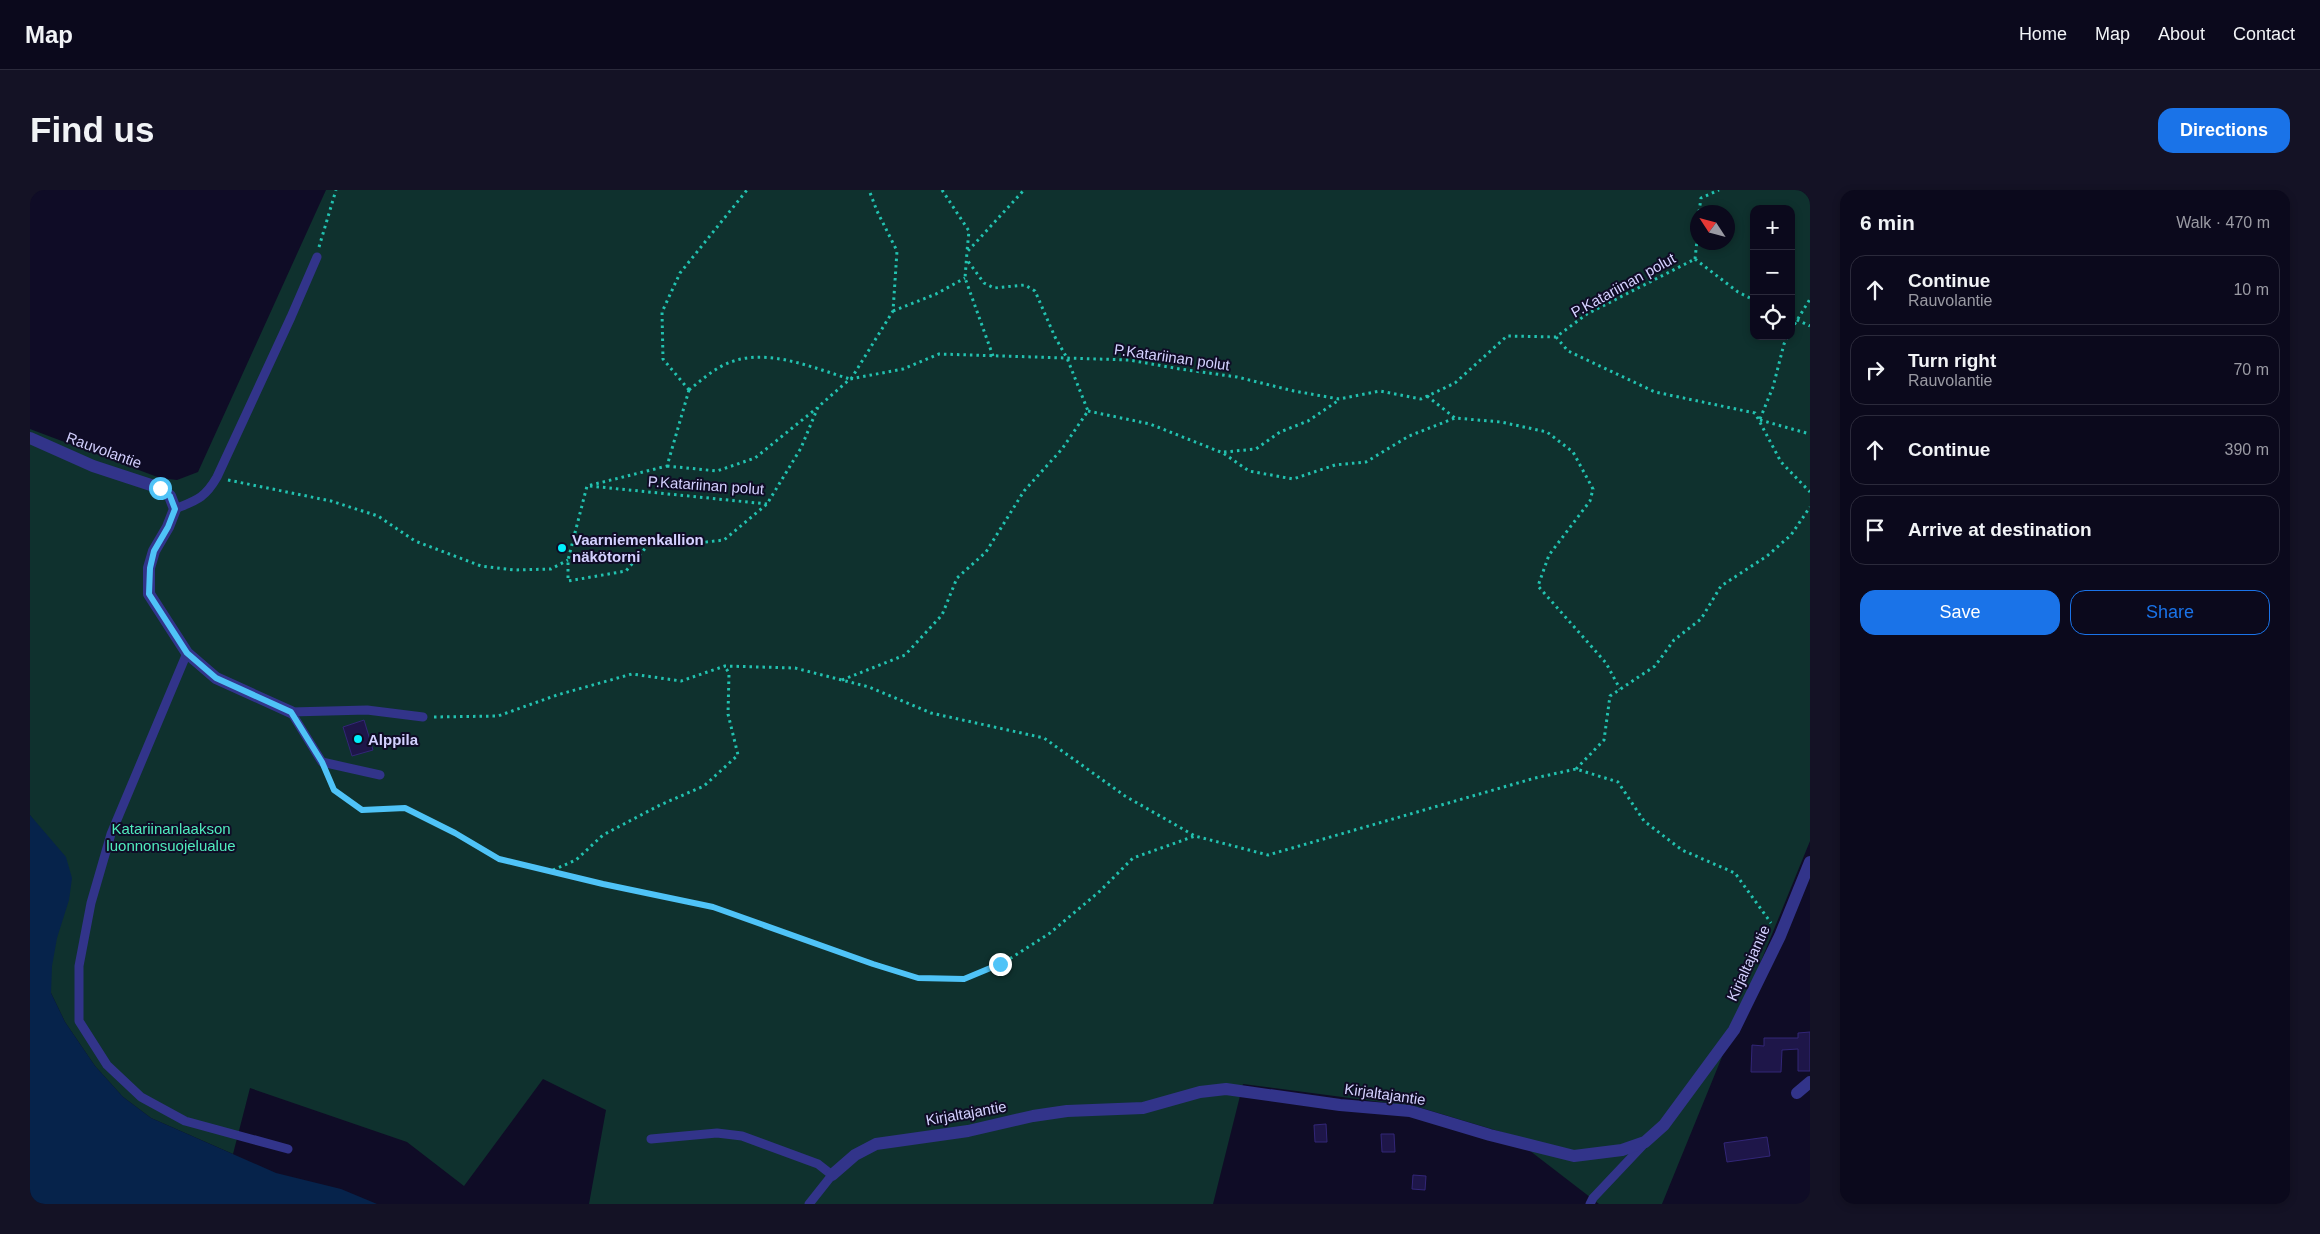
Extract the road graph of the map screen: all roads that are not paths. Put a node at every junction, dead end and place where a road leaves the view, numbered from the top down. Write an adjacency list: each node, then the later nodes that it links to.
1 (317, 257): 3 (lane)
2 (30, 438): 3 (street, Rauvolantie)
3 (175, 509): 4 (street)
4 (187, 653): 5 (street); 13 (lane)
5 (291, 712): 6 (lane); 7 (lane)
6 (423, 717)
7 (380, 775)
8 (1810, 862): 12 (street, Kirjaltajantie)
9 (1810, 1082): 10 (street)
10 (1797, 1093)
11 (651, 1139): 14 (lane)
12 (1645, 1142): 14 (street, Kirjaltajantie); 16 (lane)
13 (288, 1149)
14 (832, 1175): 15 (lane)
15 (809, 1204)
16 (1590, 1204)

